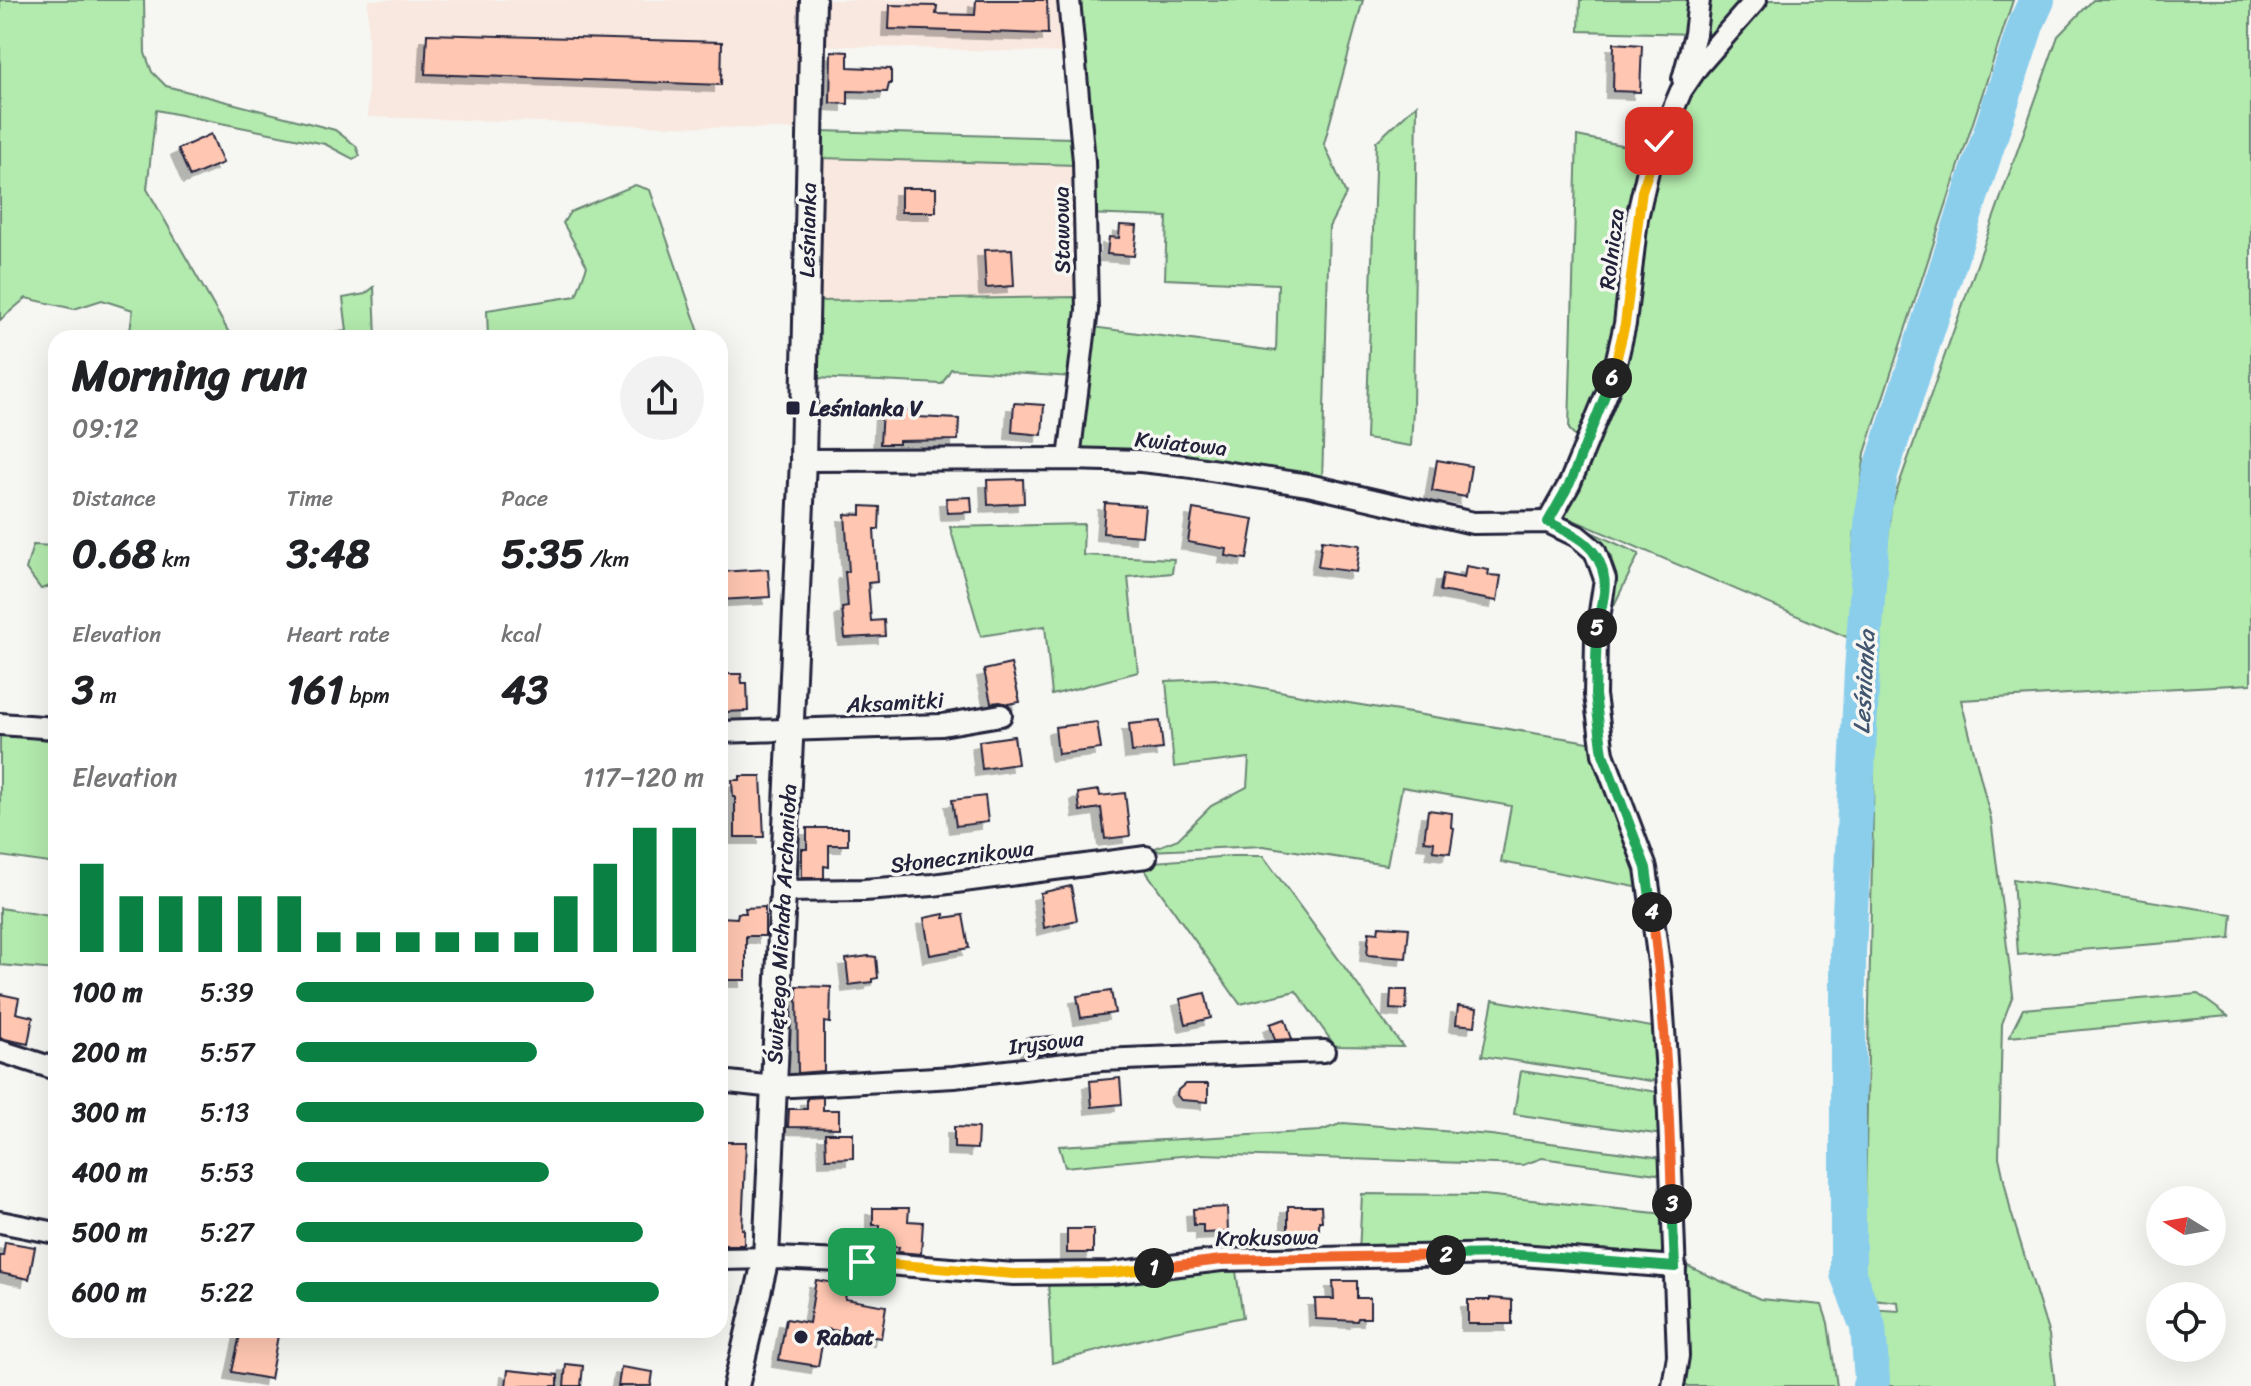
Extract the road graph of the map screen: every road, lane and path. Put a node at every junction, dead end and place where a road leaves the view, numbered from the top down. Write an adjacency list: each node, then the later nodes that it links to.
1 (813, 0): 7 (street, Leśnianka)
2 (1069, 0): 6 (street, Stawowa)
3 (1699, 0): 5 (street)
4 (1756, 0): 5 (street, Rolnicza)
5 (1681, 91): 8 (street, Rolnicza)
6 (1069, 459): 7 (street, Kwiatowa); 8 (street, Kwiatowa)
7 (803, 460): 12 (street, Świętego Michała Archanioła)
8 (1548, 522): 25 (street)
9 (1001, 715): 12 (street, Aksamitki)
10 (0, 724): 11 (street)
11 (48, 727)
12 (790, 731): 13 (street, Aksamitki); 15 (street, Świętego Michała Archanioła)
13 (728, 732)
14 (1146, 857): 15 (street, Słonecznikowa)
15 (783, 891): 20 (street, Świętego Michała Archanioła)
16 (0, 1051): 18 (street)
17 (1324, 1051): 20 (street, Irysowa)
18 (48, 1066)
19 (728, 1082): 20 (street, Irysowa)
20 (774, 1087): 23 (street, Świętego Michała Archanioła)
21 (0, 1222): 22 (street)
22 (48, 1231)
23 (766, 1258): 24 (street, Krokusowa); 25 (street, Krokusowa); 26 (street, Świętego Michała Archanioła)
24 (728, 1259)
25 (1675, 1267): 27 (street)
26 (736, 1386)
27 (1673, 1386)

